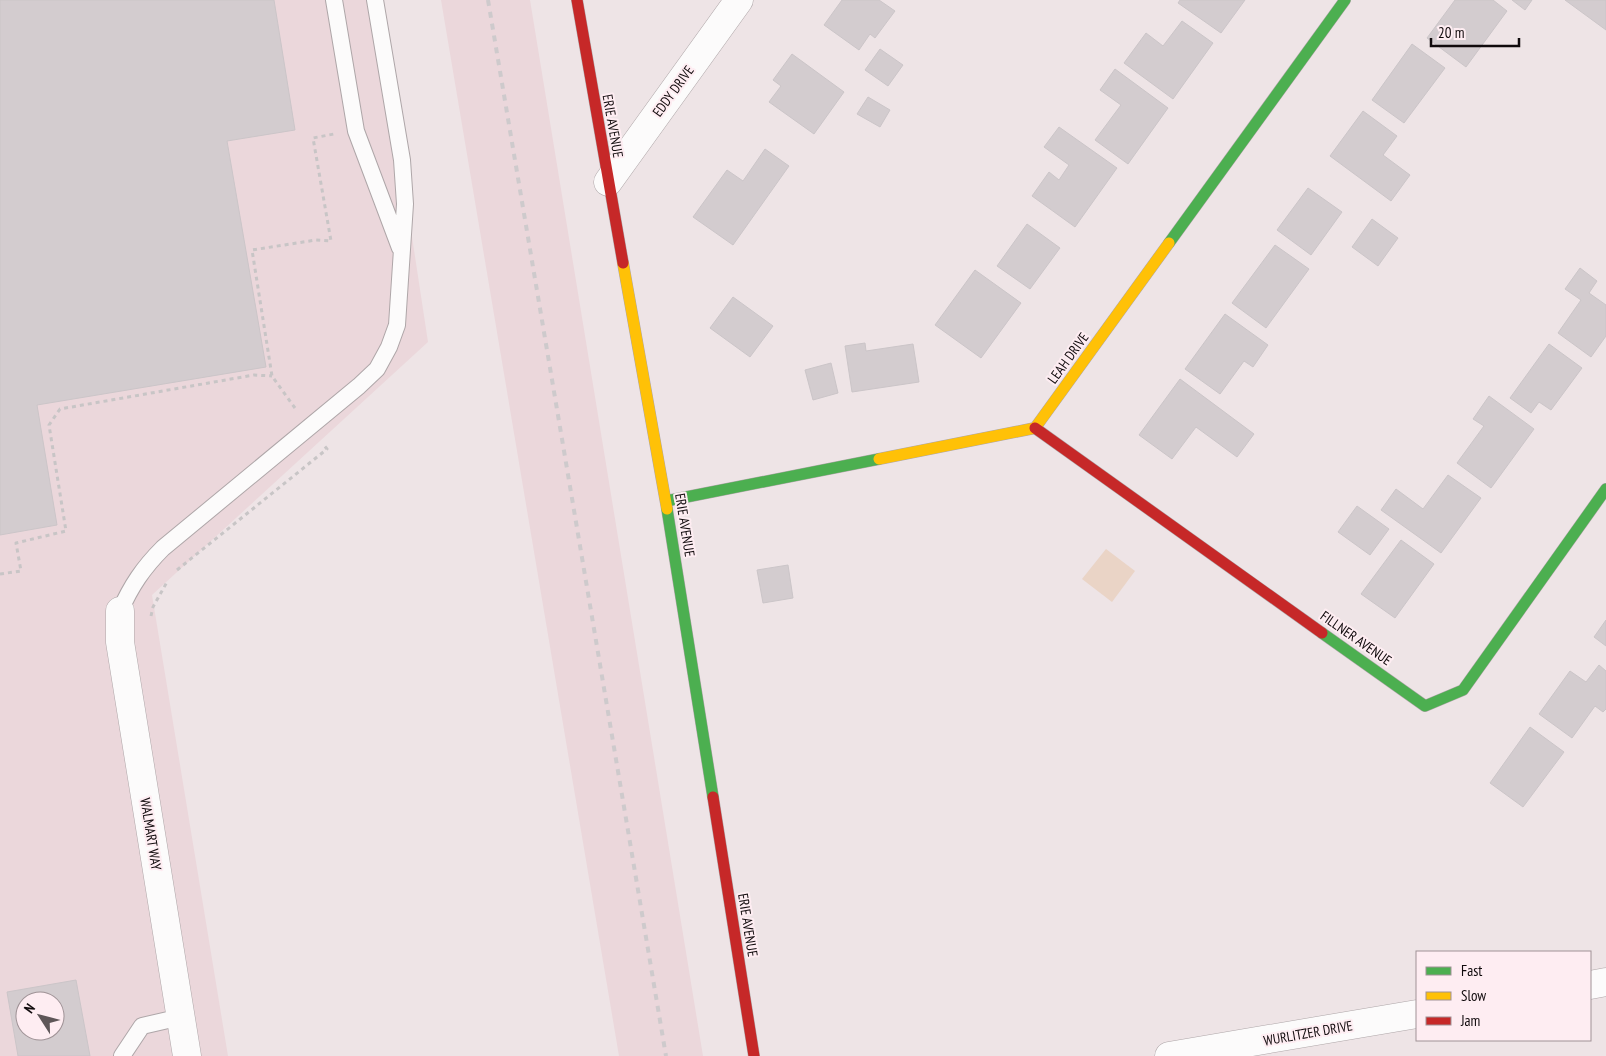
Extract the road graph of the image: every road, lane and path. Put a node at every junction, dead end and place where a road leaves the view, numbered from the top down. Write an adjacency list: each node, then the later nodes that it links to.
1 (334, 0): 8 (lane)
2 (375, 0): 8 (lane)
3 (577, 0): 7 (street, ERIE AVENUE)
4 (739, 0): 7 (street, EDDY DRIVE)
5 (1345, 0): 11 (street, LEAH DRIVE)
6 (342, 133): 9 (path)
7 (608, 182): 14 (street, ERIE AVENUE)
8 (402, 254): 18 (lane)
9 (272, 376): 10 (path); 16 (path)
10 (298, 413)
11 (1035, 428): 13 (street, FILLNER AVENUE); 14 (street)
12 (321, 441): 15 (path)
13 (1606, 489)
14 (666, 501): 26 (street, ERIE AVENUE)
15 (175, 572)
16 (0, 574)
17 (169, 577): 19 (path)
18 (120, 612): 23 (street, WALMART WAY)
19 (150, 621)
20 (1606, 982): 21 (street)
21 (1591, 985)
22 (1416, 1014): 27 (street, WURLITZER DRIVE)
23 (181, 1017): 24 (lane); 25 (street, WALMART WAY)
24 (122, 1056)
25 (187, 1056)
26 (754, 1056)
27 (1169, 1056)

